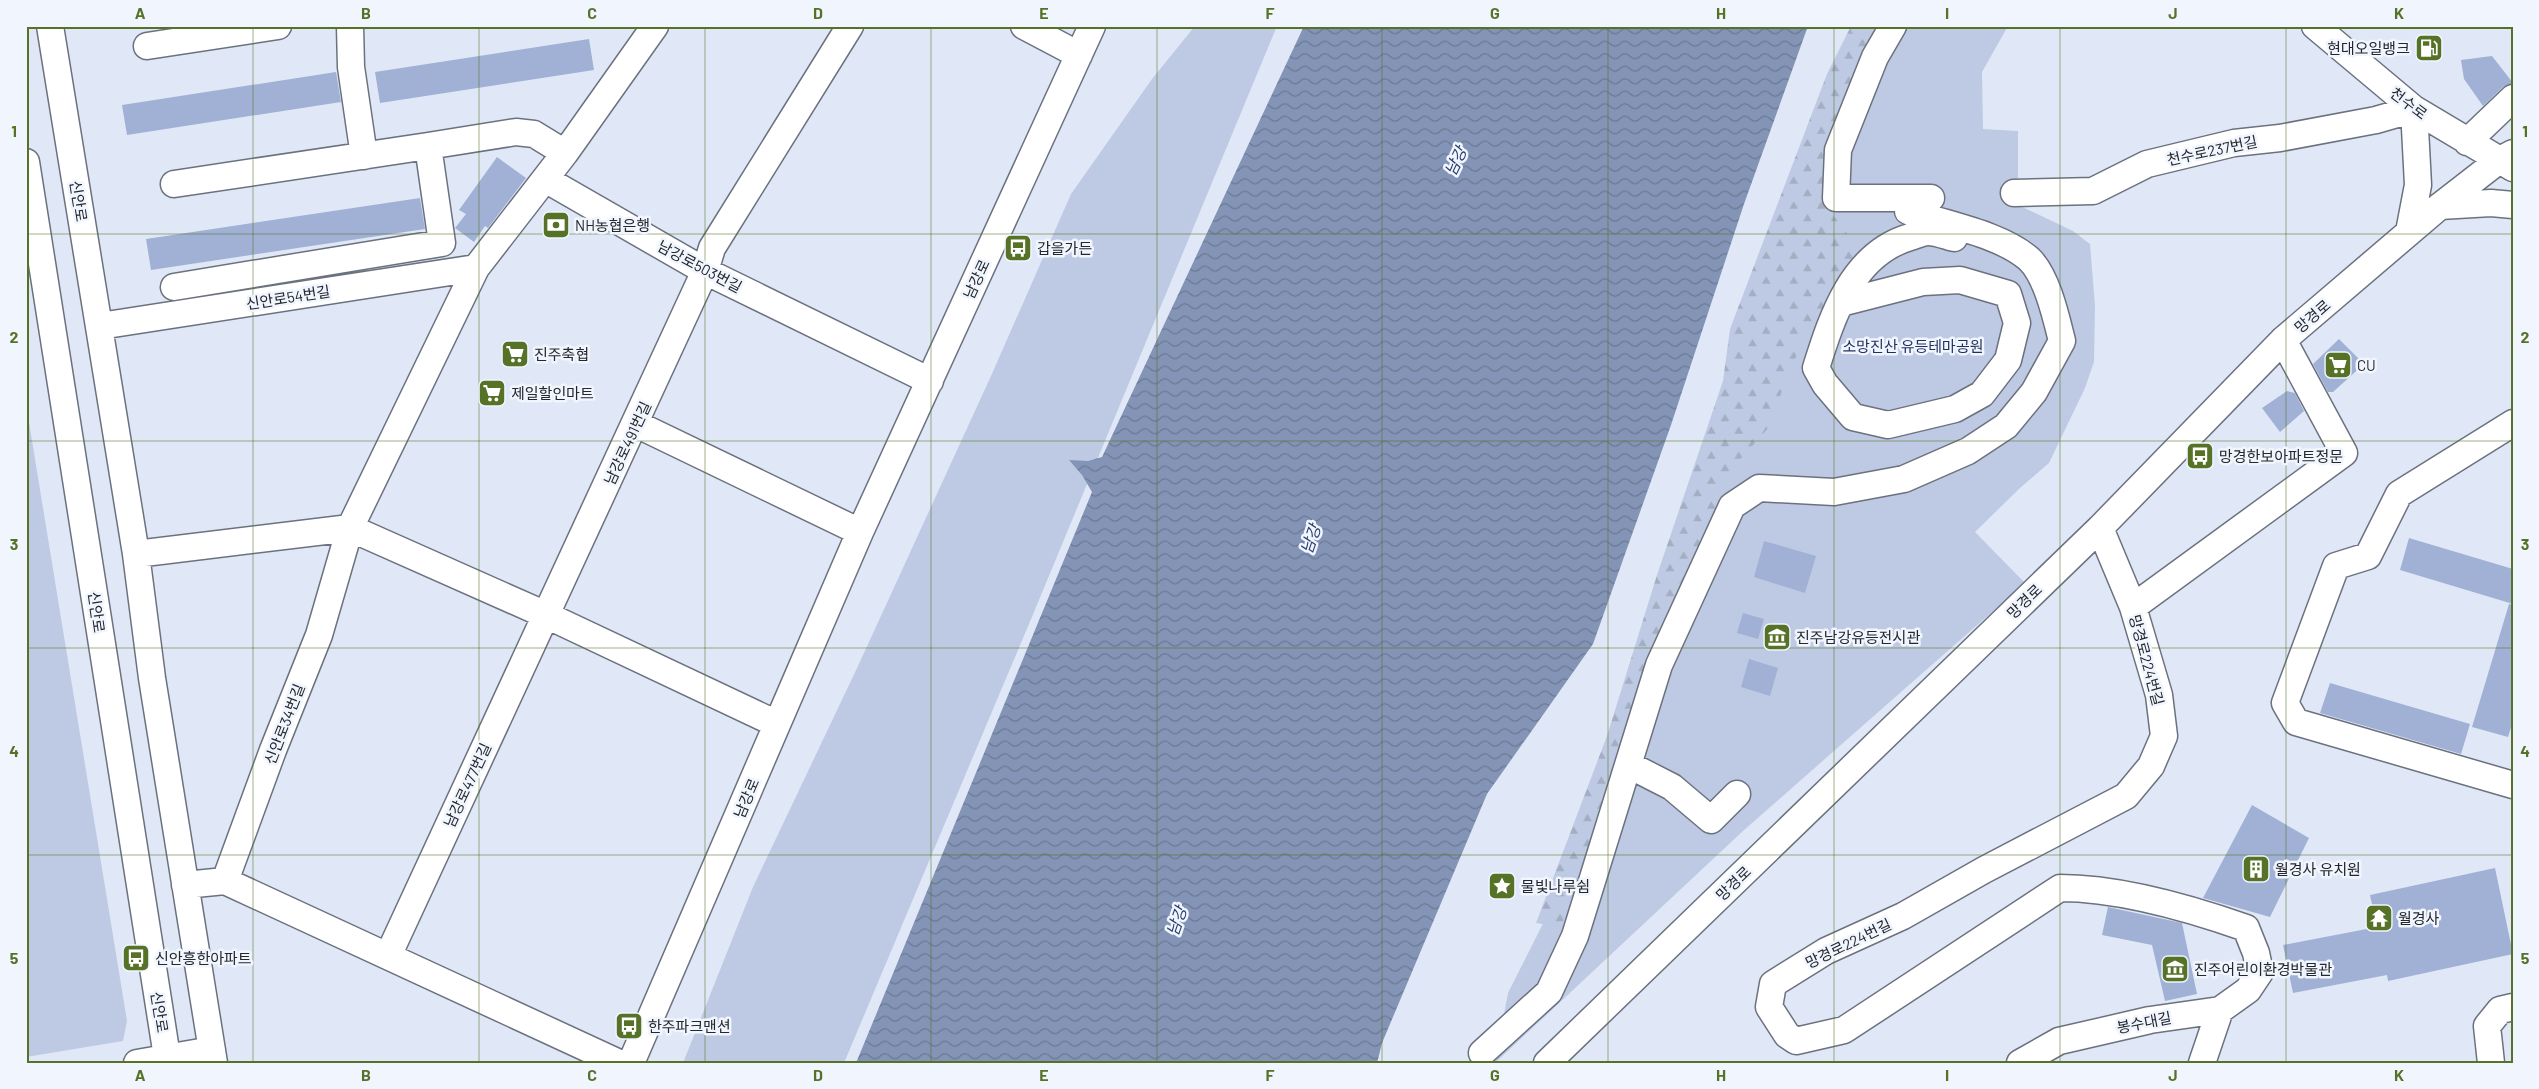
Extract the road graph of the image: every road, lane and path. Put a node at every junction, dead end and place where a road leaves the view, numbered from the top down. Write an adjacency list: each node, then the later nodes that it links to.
1 (50, 26): 31 (street, 신안로)
2 (278, 26): 10 (street)
3 (350, 26): 17 (street)
4 (850, 26): 28 (street, 남강로491번길)
5 (1024, 26): 11 (street)
6 (1092, 26): 11 (street, 남강로)
7 (1893, 26): 26 (street)
8 (2315, 26): 13 (street, 천수로)
9 (646, 32): 16 (street)
10 (146, 46)
11 (1079, 55): 33 (street, 남강로)
12 (2513, 98): 14 (street)
13 (2414, 109): 14 (street, 천수로); 22 (street, 천수로237번길); 25 (street)
14 (2467, 142): 18 (street, 천수로)
15 (428, 146): 16 (street); 17 (street); 29 (street)
16 (565, 153): 20 (street)
17 (364, 156): 21 (street)
18 (2508, 161): 24 (street, 망경로)
19 (26, 162): 53 (street, 신안로)
20 (545, 179): 27 (street); 28 (street, 남강로503번길)
21 (174, 184)
22 (2014, 193)
23 (2513, 205): 24 (street)
24 (2440, 206): 25 (street, 망경로)
25 (2409, 232): 32 (street, 망경로)
26 (2030, 260): 30 (street); 43 (street)
27 (476, 268): 31 (street, 신안로54번길); 36 (street)
28 (706, 271): 33 (street, 남강로503번길); 35 (street, 남강로491번길)
29 (174, 287)
30 (1840, 303): 30 (street)
31 (100, 326): 39 (street, 신안로)
32 (2284, 340): 37 (street, 망경로); 40 (street)
33 (930, 380): 38 (street, 남강로)
34 (2513, 423): 44 (street)
35 (636, 424): 38 (street); 41 (street, 남강로491번길)
36 (350, 528): 39 (street); 41 (street); 46 (street, 신안로34번길)
37 (2100, 528): 40 (street, 망경로224번길); 57 (street, 망경로)
38 (860, 532): 42 (street, 남강로)
39 (136, 554): 47 (street, 신안로)
40 (2133, 607): 50 (street, 망경로224번길)
41 (546, 615): 42 (street); 48 (street, 남강로477번길)
42 (777, 724): 56 (street, 남강로)
43 (1629, 765): 45 (street); 51 (street)
44 (2513, 786)
45 (1738, 794)
46 (225, 881): 47 (street); 48 (street)
47 (185, 885): 52 (street, 신안로)
48 (388, 956): 55 (street)
49 (2513, 1007): 60 (street)
50 (2220, 1010): 58 (street, 봉수대길); 59 (street)
51 (1482, 1053)
52 (213, 1056): 53 (street)
53 (168, 1060): 54 (street)
54 (138, 1063)
55 (619, 1063)
56 (631, 1063)
57 (1547, 1063)
58 (2020, 1063)
59 (2202, 1063)
60 (2491, 1063)

